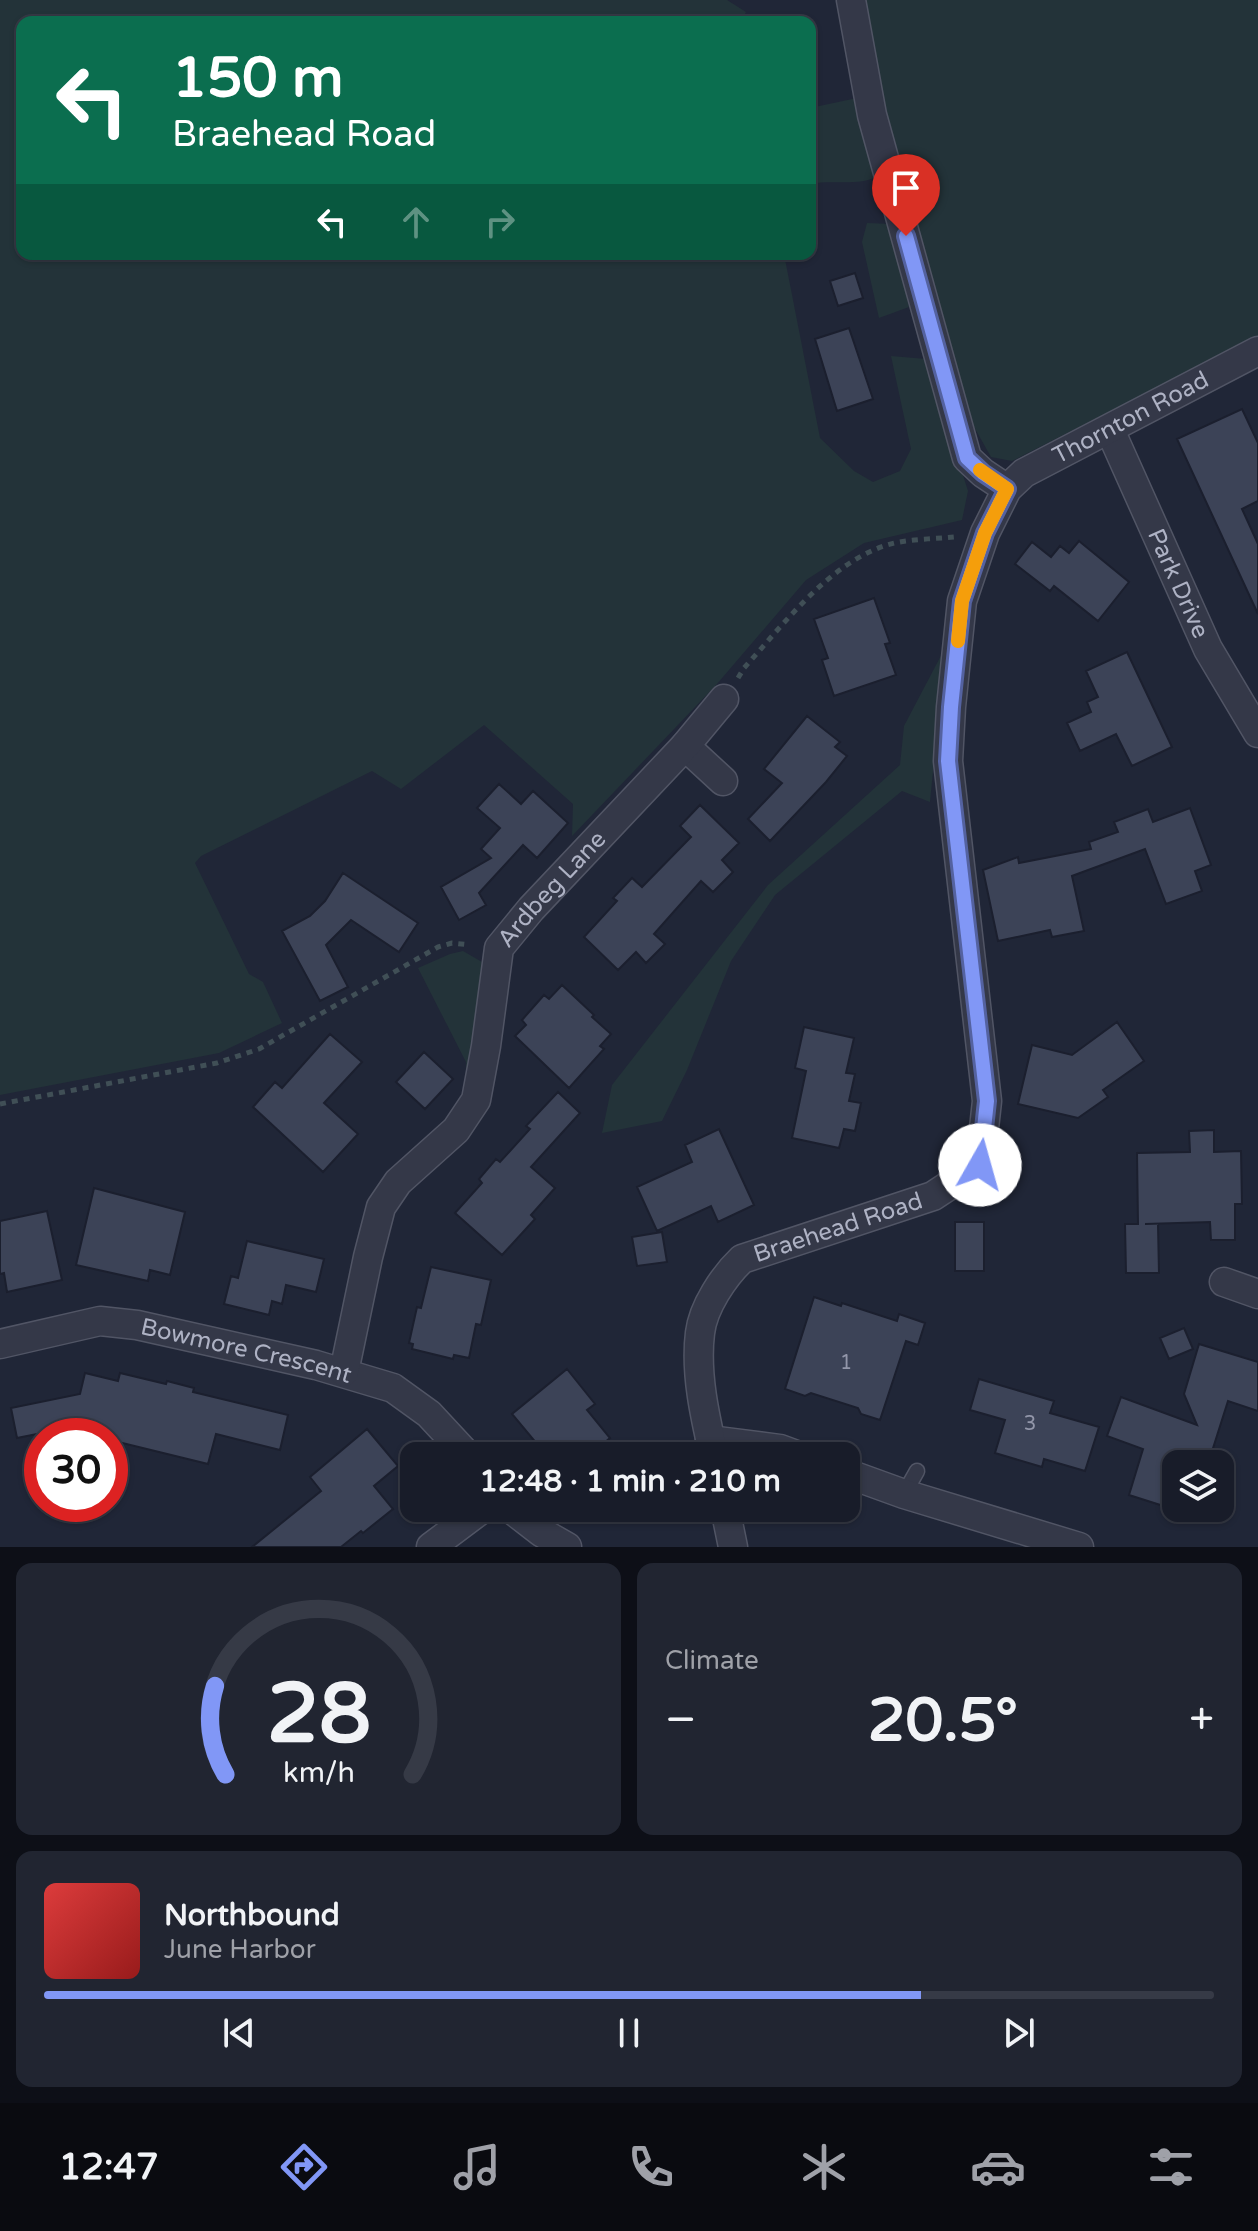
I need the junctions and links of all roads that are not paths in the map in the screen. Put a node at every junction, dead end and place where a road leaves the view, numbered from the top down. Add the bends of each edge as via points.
1 (851, 0) edge
2 (1258, 351) edge
3 (1110, 430) junction
4 (1007, 489) junction
5 (724, 699) road end
6 (1258, 733) edge
7 (685, 746) junction
8 (723, 781) dead end
9 (1224, 1282) dead end
10 (1258, 1294) edge
11 (0, 1344) edge
12 (344, 1372) junction
13 (455, 1442) edge
14 (711, 1442) edge
15 (860, 1475) edge
16 (464, 1522) edge
17 (528, 1522) edge
18 (728, 1522) edge
19 (431, 1547) edge
20 (567, 1547) edge
21 (733, 1547) edge
22 (1079, 1547) edge

1 - 4 street via 872,115 967,458
2 - 3 street, Thornton Road
3 - 4 street, Thornton Road via 1024,473
3 - 6 street, Park Drive via 1208,649
4 - 14 street, Braehead Road via 985,533 962,601 948,761 987,1101 980,1165 933,1196 742,1259 728,1272 700,1331 699,1373
5 - 7 street, Ardbeg Lane
7 - 8 street
7 - 12 street, Ardbeg Lane via 499,948 476,1100 456,1130 398,1182 381,1207
9 - 10 street
11 - 12 street, Bowmore Crescent via 100,1321
12 - 13 street, Bowmore Crescent via 393,1388 429,1414
15 - 22 street via 910,1483
16 - 19 street
17 - 20 street
18 - 21 street

